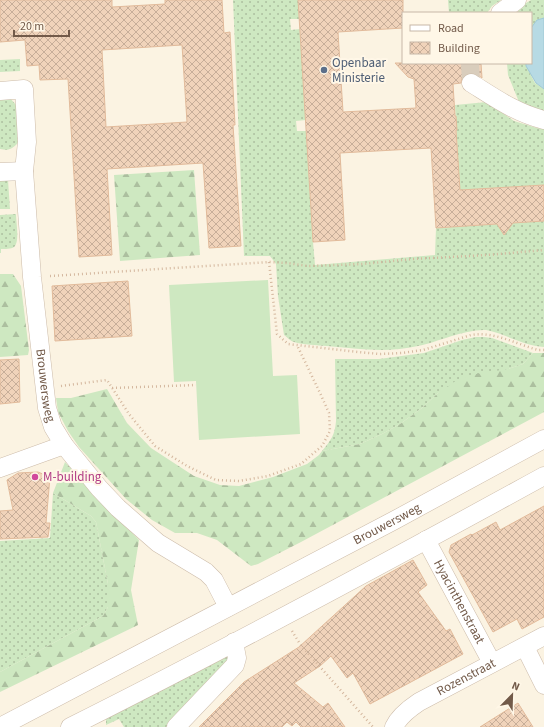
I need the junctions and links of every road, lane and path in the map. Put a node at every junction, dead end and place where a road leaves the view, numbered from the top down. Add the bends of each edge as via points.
1 (517, 0) edge
2 (501, 12) edge
3 (471, 83) dead end
4 (0, 90) edge
5 (544, 120) edge
6 (24, 171) junction
7 (0, 172) edge
8 (544, 250) edge
9 (270, 262) junction
10 (48, 276) dead end
11 (297, 345) junction
12 (544, 350) edge
13 (196, 385) dead end
14 (45, 388) junction
15 (112, 388) junction
16 (544, 439) edge
17 (64, 446) junction
18 (0, 468) edge
19 (544, 476) edge
20 (426, 540) junction
21 (228, 607) junction
22 (284, 617) junction
23 (544, 636) edge
24 (234, 642) junction
25 (525, 646) junction
26 (492, 663) junction
27 (544, 685) edge
28 (95, 721) edge
29 (396, 726) edge
30 (0, 727) edge
31 (70, 727) edge
32 (176, 727) edge
33 (373, 727) edge

1 - 2 street
3 - 5 street via 522,114
4 - 6 street, Brouwersweg via 24,89 27,142
6 - 7 street
6 - 14 street, Brouwersweg via 32,277
8 - 9 path via 362,264 308,266
9 - 10 path
9 - 11 path via 276,334 288,344
11 - 12 path via 366,353 402,353 424,350 471,335 488,334
11 - 15 path via 329,413 330,431 322,446 301,464 268,476 239,481 216,480 187,466 155,446
13 - 15 path
14 - 15 path via 107,380
14 - 17 street, Brouwersweg via 49,418
16 - 21 street, Brouwersweg
17 - 18 street
17 - 21 street, Brouwersweg via 99,488 138,526 158,543 206,572 214,580
19 - 20 street
20 - 22 street
20 - 26 street, Hyacinthenstraat
21 - 30 street, Brouwersweg
22 - 24 street
22 - 33 path via 300,644
23 - 25 street, Rozenstraat
24 - 28 street
24 - 32 street via 237,658 234,665
25 - 26 street, Rozenstraat
25 - 27 street
26 - 29 street, Rozenstraat via 419,702 406,712
28 - 31 street

